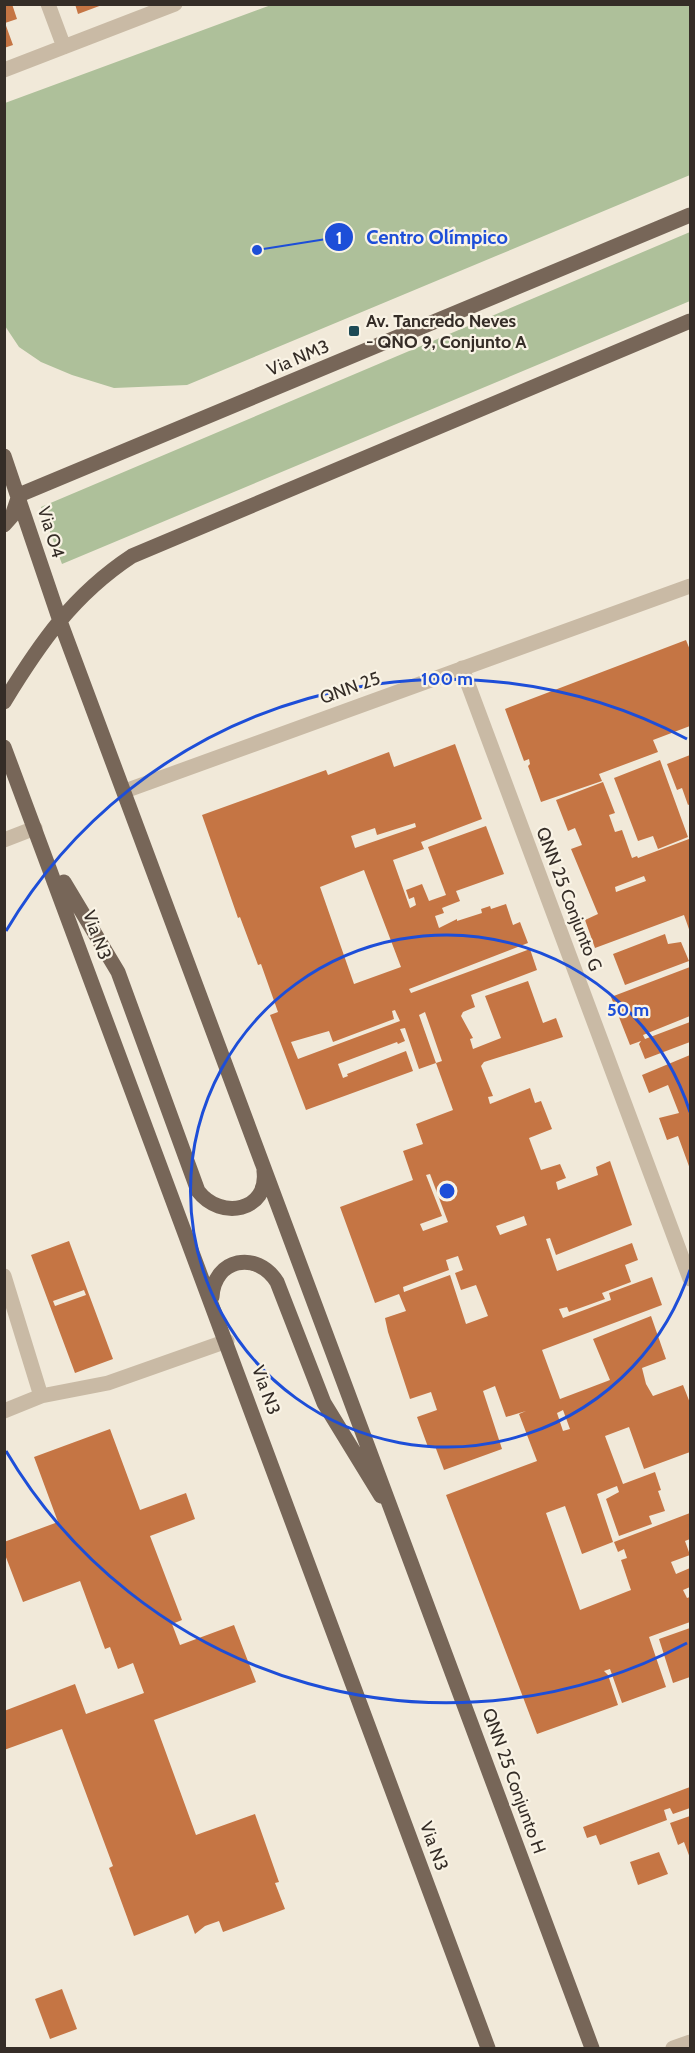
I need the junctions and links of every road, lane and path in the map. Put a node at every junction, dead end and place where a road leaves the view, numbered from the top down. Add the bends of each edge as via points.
1 (48, 4) edge
2 (175, 4) edge
3 (64, 47) junction
4 (4, 70) edge
5 (690, 215) edge
6 (690, 321) edge
7 (4, 456) edge
8 (19, 495) junction
9 (4, 525) edge
10 (690, 586) edge
11 (60, 621) junction
12 (462, 668) junction
13 (4, 702) edge
14 (4, 747) edge
15 (125, 791) junction
16 (35, 828) junction
17 (4, 840) edge
18 (44, 849) junction
19 (263, 1165) junction
20 (4, 1276) edge
21 (690, 1279) edge
22 (212, 1299) junction
23 (227, 1341) junction
24 (41, 1396) junction
25 (4, 1411) edge
26 (399, 1527) junction
27 (690, 2042) edge
28 (488, 2049) edge
29 (592, 2049) edge
30 (672, 2049) edge

1 - 3 street
2 - 3 street
3 - 4 street
5 - 8 main road, Via NM3
6 - 11 main road via 132,556 101,576
7 - 8 main road, Via O4
8 - 9 main road via 12,516
8 - 11 main road, Via O4
10 - 12 street, QNN 25
11 - 13 main road via 30,659
11 - 15 main road
12 - 15 street, QNN 25
12 - 21 street, QNN 25 Conjunto G
14 - 16 main road, Via N3
15 - 19 main road
16 - 17 street
16 - 18 main road, Via N3
18 - 19 main road via 118,972 198,1191 216,1208 241,1208 261,1191
18 - 22 main road, Via N3
19 - 26 main road
20 - 24 street
22 - 23 main road, Via N3
22 - 26 main road via 217,1276 226,1268 249,1262 270,1272 324,1403
23 - 24 street via 108,1383
23 - 28 main road, Via N3
24 - 25 street
26 - 29 main road, QNN 25 Conjunto H
27 - 30 street

